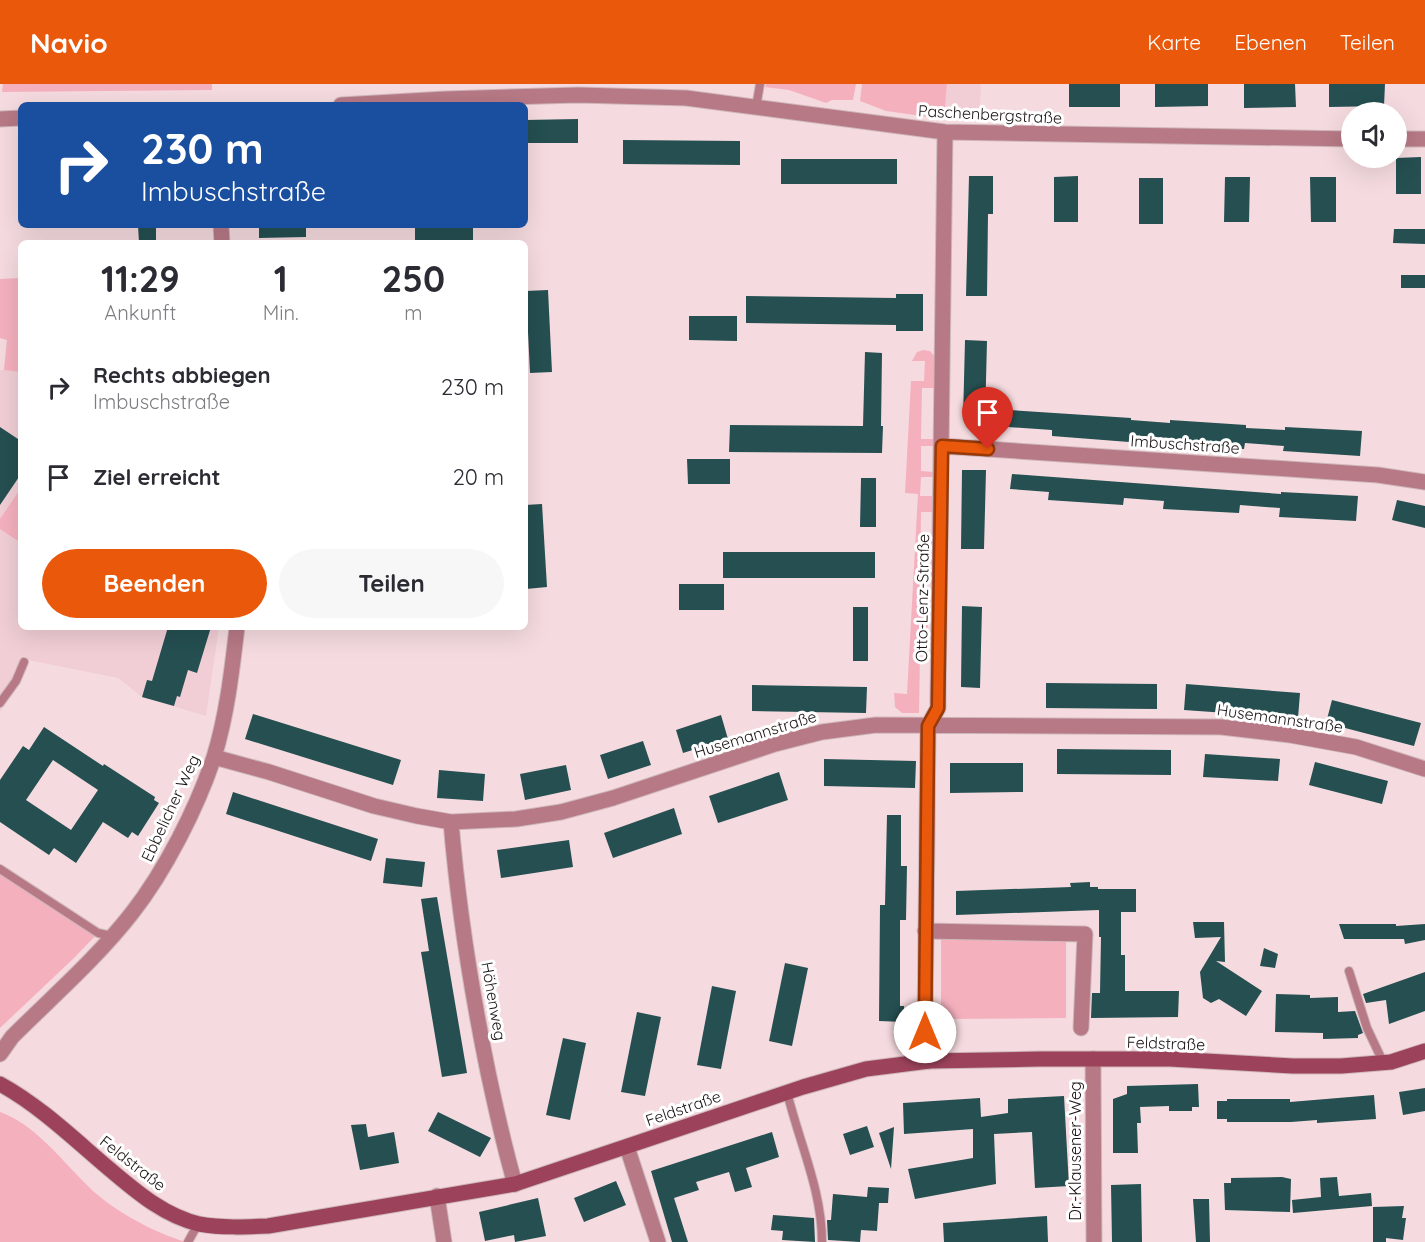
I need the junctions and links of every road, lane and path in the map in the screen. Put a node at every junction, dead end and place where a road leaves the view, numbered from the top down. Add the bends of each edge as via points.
1 (760, 84) edge
2 (393, 102) edge
3 (756, 107) junction
4 (18, 118) edge
5 (0, 119) edge
6 (945, 132) junction
7 (1341, 139) edge
8 (1407, 139) edge
9 (1425, 139) edge
10 (942, 446) junction
11 (1425, 482) edge
12 (237, 630) edge
13 (24, 662) dead end
14 (0, 703) edge
15 (928, 726) junction
16 (214, 757) junction
17 (1425, 769) edge
18 (451, 822) junction
19 (0, 869) edge
20 (925, 931) junction
21 (112, 936) junction
22 (1349, 971) dead end
23 (1081, 1028) dead end
24 (1425, 1051) edge
25 (0, 1054) edge
26 (1093, 1059) junction
27 (929, 1061) junction
28 (1383, 1062) junction
29 (0, 1084) edge
30 (787, 1092) junction
31 (627, 1147) junction
32 (515, 1184) junction
33 (437, 1196) junction
34 (198, 1224) junction
35 (188, 1242) edge
36 (444, 1242) edge
37 (658, 1242) edge
38 (822, 1242) edge
39 (1094, 1242) edge

1 - 3 lane
2 - 3 street, Paschenbergstraße via 578,95 686,98
3 - 6 street, Paschenbergstraße
4 - 5 street
6 - 7 street, Paschenbergstraße
6 - 10 street, Otto-Lenz-Straße
8 - 9 street
10 - 11 street, Imbuschstraße via 1378,475
10 - 15 street, Otto-Lenz-Straße via 938,708
12 - 16 street, Ebbelicher Weg
13 - 14 lane
15 - 17 street, Husemannstraße via 1221,727 1356,747
15 - 18 street, Husemannstraße via 876,725 822,732 561,812
15 - 20 street, Otto-Lenz-Straße
16 - 18 street, Husemannstraße via 375,806
16 - 21 street, Ebbelicher Weg via 177,843
18 - 32 street, Höhenweg via 478,1021
19 - 21 lane via 98,933
20 - 23 street via 1085,934
20 - 27 street, Otto-Lenz-Straße via 925,1032
21 - 25 street, Ebbelicher Weg
22 - 28 lane via 1367,1028
24 - 28 main road, Feldstraße
26 - 27 main road, Feldstraße
26 - 28 main road, Feldstraße via 1293,1066
26 - 39 street, Dr.-Klausener-Weg
27 - 30 main road, Feldstraße via 866,1069
29 - 34 main road, Feldstraße via 45,1115 136,1192 164,1210
30 - 31 main road, Feldstraße
30 - 38 lane via 816,1190
31 - 32 main road, Feldstraße
31 - 37 street
32 - 33 main road, Feldstraße
33 - 34 main road, Feldstraße via 268,1226 230,1228
33 - 36 street
34 - 35 lane

